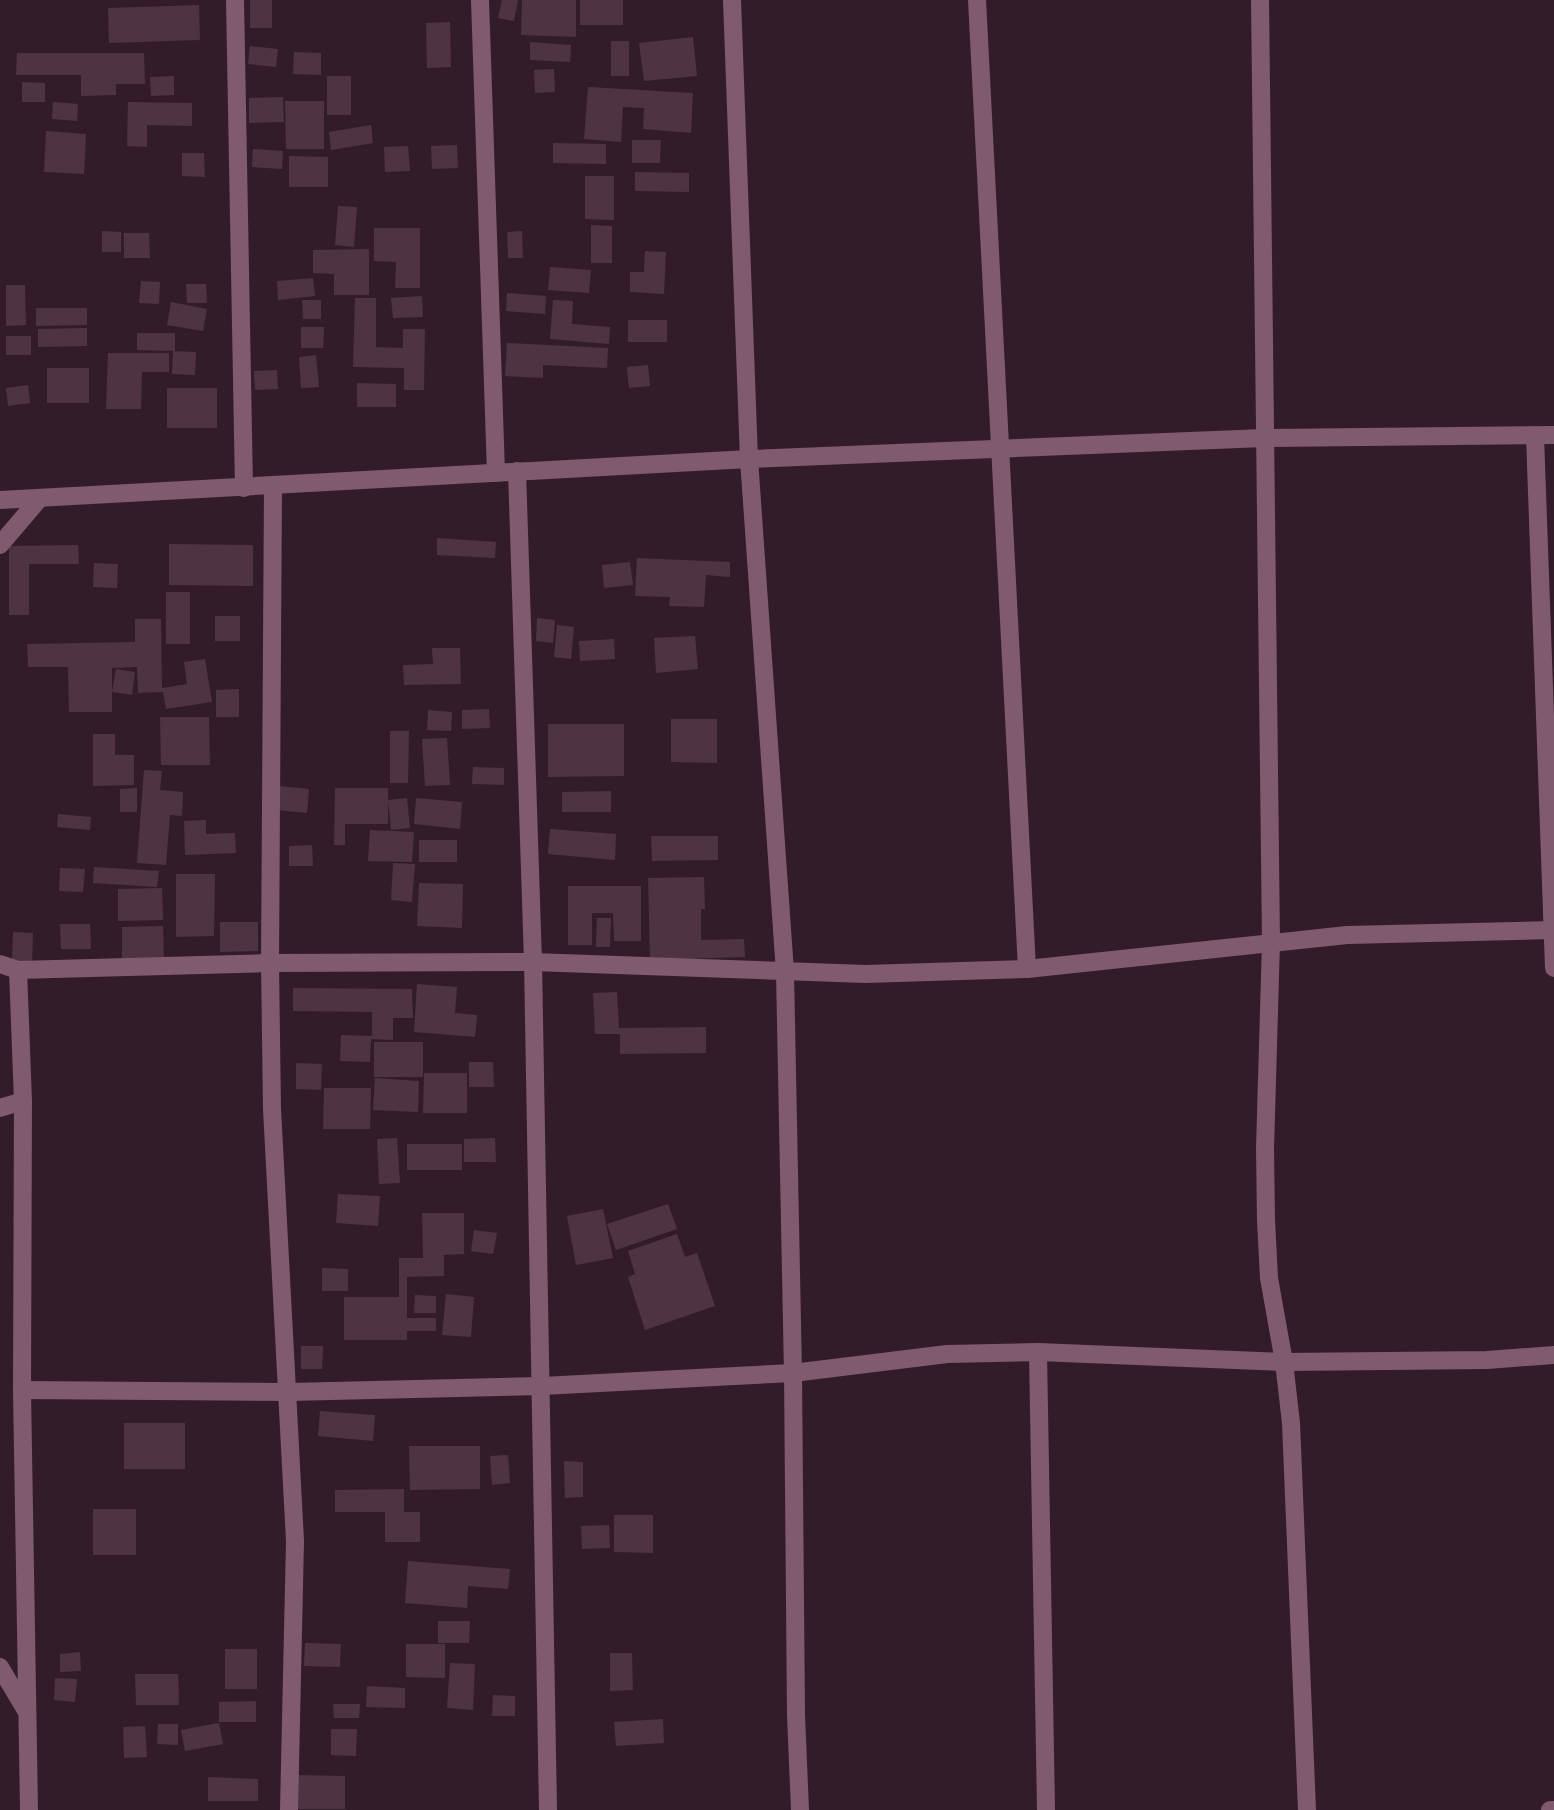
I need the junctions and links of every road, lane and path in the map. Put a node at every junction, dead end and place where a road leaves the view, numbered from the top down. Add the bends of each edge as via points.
1 (235, 0) edge
2 (480, 0) edge
3 (732, 0) edge
4 (977, 0) edge
5 (1260, 0) edge
6 (1554, 435) edge
7 (1535, 436) junction
8 (1264, 438) junction
9 (1001, 450) junction
10 (749, 459) junction
11 (517, 471) junction
12 (496, 473) junction
13 (273, 487) junction
14 (244, 488) junction
15 (40, 498) junction
16 (0, 500) edge
17 (0, 545) edge
18 (1552, 930) junction
19 (1271, 942) junction
20 (533, 962) junction
21 (270, 963) junction
22 (0, 964) edge
23 (1554, 968) edge
24 (18, 970) junction
25 (1027, 970) junction
26 (785, 972) junction
27 (23, 1101) junction
28 (0, 1108) edge
29 (1038, 1352) junction
30 (1554, 1355) edge
31 (1284, 1362) junction
32 (793, 1373) junction
33 (542, 1386) junction
34 (22, 1390) junction
35 (289, 1392) junction
36 (0, 1667) edge
37 (26, 1711) junction
38 (29, 1810) edge
39 (289, 1810) edge
40 (548, 1810) edge
41 (800, 1810) edge
42 (1046, 1810) edge
43 (1307, 1810) edge

1 - 14 street
2 - 12 street
3 - 10 street
4 - 9 street
5 - 8 street
6 - 7 street
7 - 8 street
7 - 18 street
8 - 9 street
8 - 19 street
9 - 10 street
9 - 25 street
10 - 11 street
10 - 26 street
11 - 12 street
11 - 20 street
12 - 13 street
13 - 14 street
13 - 21 street
14 - 15 street
15 - 16 street
15 - 17 street
18 - 19 street via 1347,935
18 - 23 street
19 - 25 street
19 - 31 street via 1266,1220 1269,1278
20 - 21 street
20 - 26 street
20 - 33 street
21 - 24 street
21 - 35 street via 272,1109
22 - 24 street
24 - 27 street
25 - 26 street
26 - 32 street
27 - 28 street
27 - 34 street
29 - 31 street
29 - 32 street via 947,1354
29 - 42 street
30 - 31 street
31 - 43 street via 1291,1423
32 - 33 street
32 - 41 street
33 - 35 street
33 - 40 street
34 - 35 street
34 - 37 street
35 - 39 street via 295,1541
36 - 37 street
37 - 38 street

